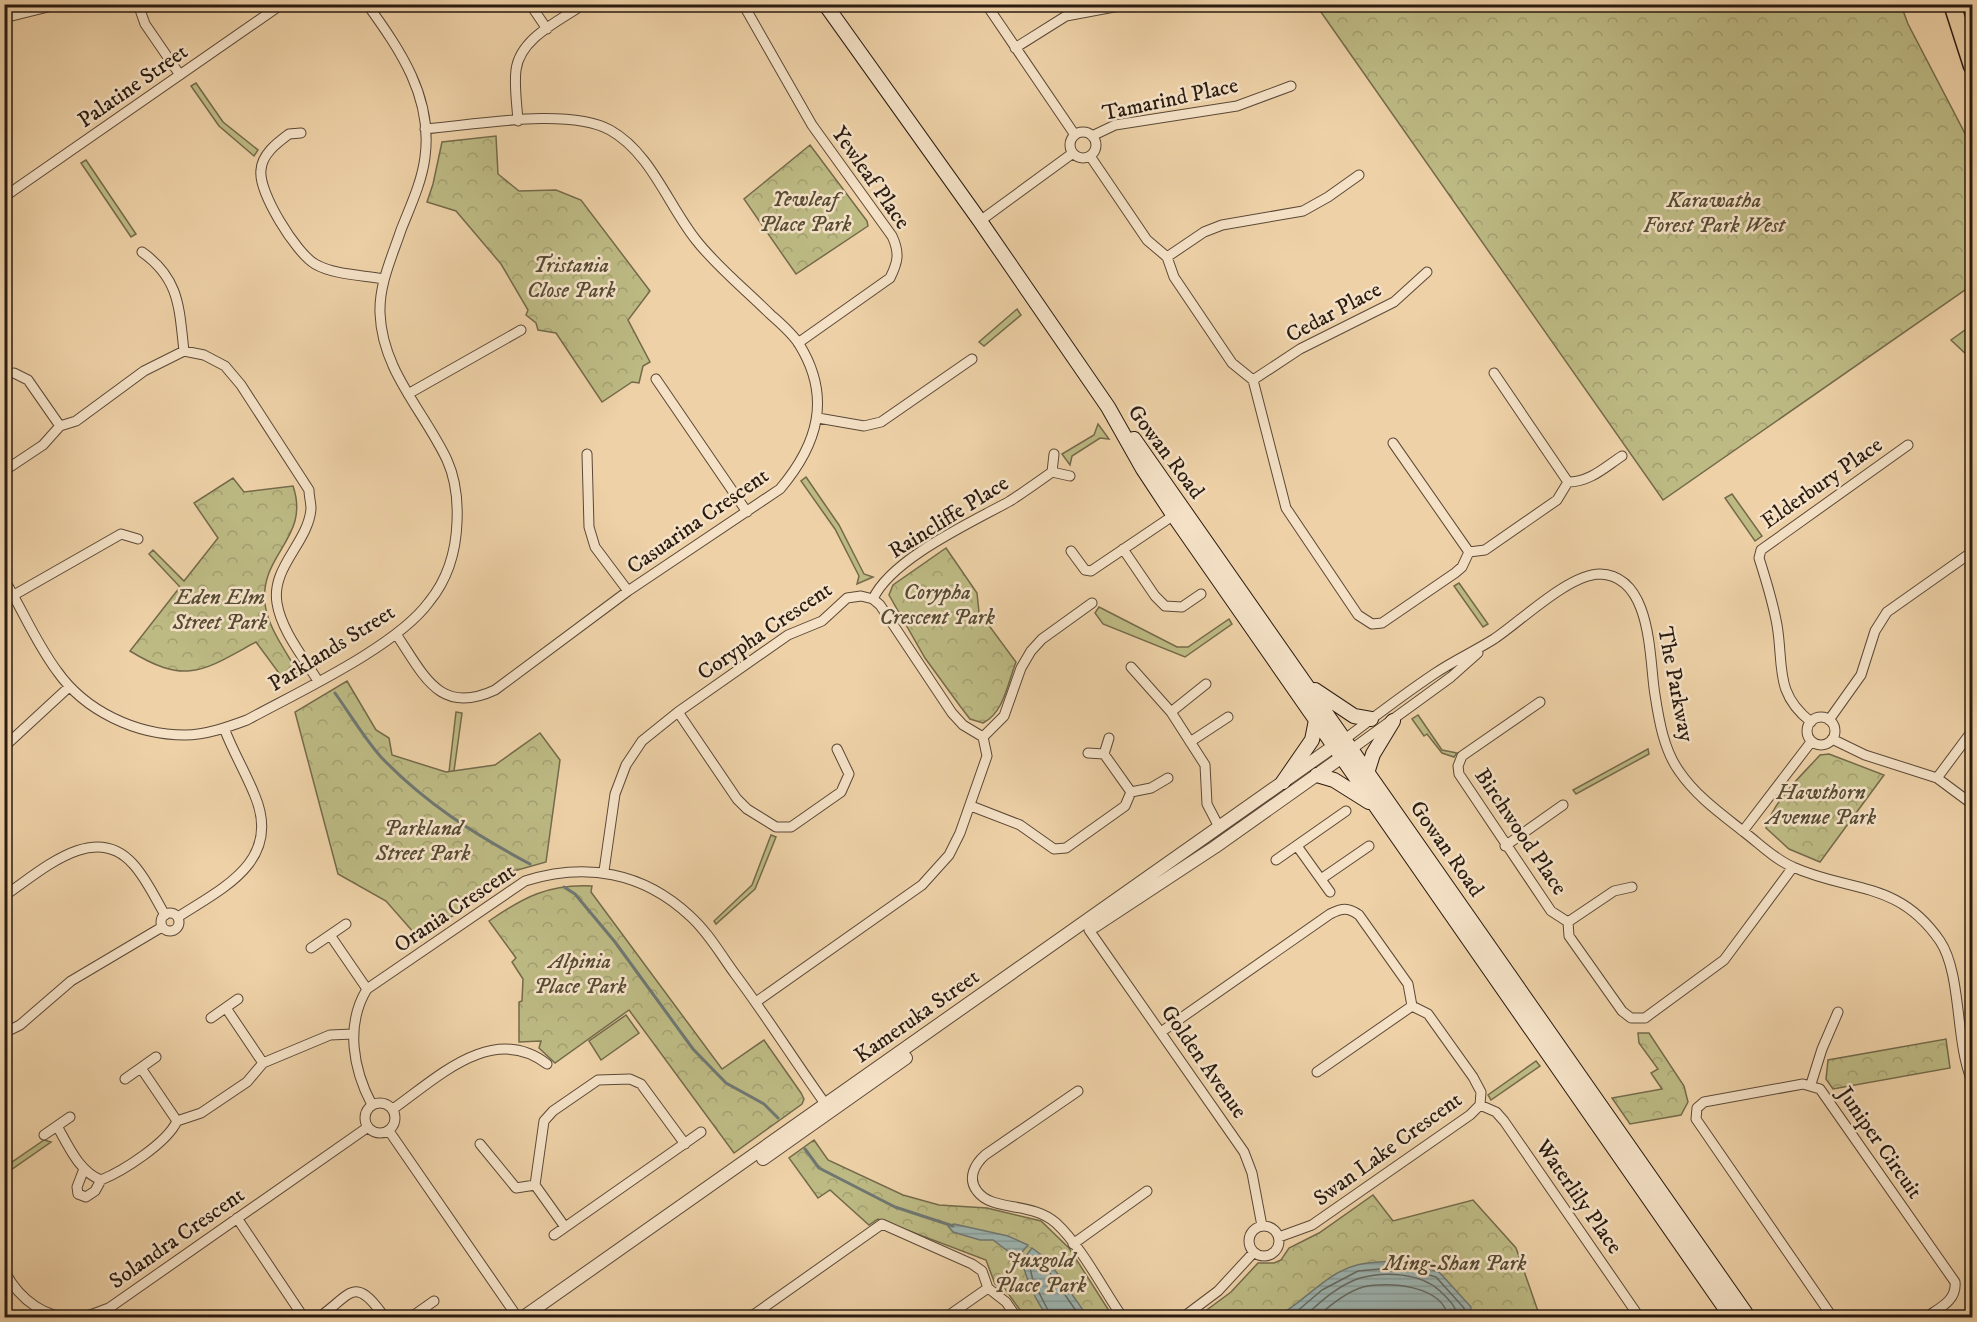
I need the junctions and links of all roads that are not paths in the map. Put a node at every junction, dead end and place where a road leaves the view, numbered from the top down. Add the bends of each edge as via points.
1 (60, 4) edge
2 (138, 4) edge
3 (282, 4) edge
4 (367, 4) edge
5 (530, 4) edge
6 (584, 4) edge
7 (743, 4) edge
8 (825, 4) edge
9 (986, 4) edge
10 (1130, 4) edge
11 (1952, 4) edge
12 (4, 18) edge
13 (547, 29) junction
14 (1015, 48) junction
15 (1972, 66) edge
16 (180, 75) junction
17 (1290, 86) dead end
18 (518, 121) junction
19 (425, 129) junction
20 (301, 133) dead end
21 (1075, 135) junction
22 (1092, 135) junction
23 (1073, 153) junction
24 (1090, 156) junction
25 (1359, 175) dead end
26 (4, 197) edge
27 (980, 221) junction
28 (142, 252) dead end
29 (1167, 257) junction
30 (1427, 272) dead end
31 (384, 279) junction
32 (521, 330) dead end
33 (798, 343) junction
34 (184, 351) junction
35 (972, 359) dead end
36 (14, 373) dead end
37 (1494, 373) dead end
38 (656, 379) dead end
39 (1253, 380) junction
40 (408, 394) junction
41 (818, 418) junction
42 (60, 426) junction
43 (1394, 443) dead end
44 (1908, 445) dead end
45 (587, 454) dead end
46 (1054, 454) dead end
47 (1622, 456) dead end
48 (4, 471) edge
49 (1052, 472) junction
50 (1070, 476) dead end
51 (1568, 482) junction
52 (747, 512) junction
53 (1179, 512) junction
54 (138, 539) dead end
55 (1123, 549) junction
56 (1071, 551) dead end
57 (1469, 552) junction
58 (1972, 552) edge
59 (4, 579) edge
60 (628, 591) junction
61 (1201, 594) dead end
62 (14, 595) junction
63 (873, 599) junction
64 (1092, 603) dead end
65 (396, 634) junction
66 (1494, 639) junction
67 (1131, 667) dead end
68 (318, 681) junction
69 (1206, 684) dead end
70 (1309, 686) junction
71 (69, 687) junction
72 (1540, 702) dead end
73 (678, 712) junction
74 (1170, 712) junction
75 (1228, 717) dead end
76 (1371, 719) junction
77 (1316, 720) junction
78 (1828, 720) junction
79 (1393, 721) junction
80 (1811, 722) junction
81 (224, 728) junction
82 (1972, 731) edge
83 (983, 737) junction
84 (1109, 738) dead end
85 (1832, 739) junction
86 (1190, 742) junction
87 (1812, 742) junction
88 (4, 747) edge
89 (1343, 748) junction
90 (837, 749) dead end
91 (1088, 753) dead end
92 (1104, 754) junction
93 (1368, 770) junction
94 (1317, 775) junction
95 (1168, 778) dead end
96 (1937, 778) junction
97 (1283, 782) junction
98 (1131, 792) junction
99 (1972, 804) edge
100 (1563, 805) dead end
101 (970, 806) junction
102 (1376, 807) junction
103 (1346, 811) dead end
104 (1218, 827) junction
105 (1743, 831) junction
106 (1226, 839) junction
107 (1297, 846) junction
108 (1369, 846) dead end
109 (1506, 846) junction
110 (1276, 860) dead end
111 (1793, 867) junction
112 (604, 871) junction
113 (1321, 879) junction
114 (1632, 886) dead end
115 (1330, 892) dead end
116 (4, 896) edge
117 (165, 915) junction
118 (178, 917) junction
119 (1568, 922) junction
120 (345, 924) dead end
121 (162, 927) junction
122 (1089, 930) junction
123 (330, 935) junction
124 (311, 948) dead end
125 (367, 989) junction
126 (238, 999) dead end
127 (756, 1002) junction
128 (1412, 1006) junction
129 (226, 1008) junction
130 (1838, 1012) dead end
131 (211, 1018) dead end
132 (1161, 1032) junction
133 (4, 1033) edge
134 (353, 1034) junction
135 (1968, 1050) edge
136 (156, 1057) dead end
137 (263, 1063) junction
138 (547, 1064) dead end
139 (141, 1068) junction
140 (1317, 1072) dead end
141 (125, 1079) dead end
142 (1972, 1081) edge
143 (1811, 1084) junction
144 (1078, 1091) dead end
145 (1480, 1104) junction
146 (372, 1105) junction
147 (828, 1108) junction
148 (393, 1109) junction
149 (70, 1117) dead end
150 (177, 1121) junction
151 (57, 1126) junction
152 (368, 1127) junction
153 (389, 1131) junction
154 (701, 1132) dead end
155 (44, 1135) dead end
156 (685, 1143) junction
157 (480, 1144) dead end
158 (84, 1169) junction
159 (101, 1180) junction
160 (535, 1185) junction
161 (1147, 1191) dead end
162 (237, 1218) junction
163 (1262, 1226) junction
164 (565, 1227) junction
165 (554, 1235) dead end
166 (1279, 1236) junction
167 (1073, 1244) junction
168 (1254, 1252) junction
169 (4, 1270) edge
170 (988, 1288) junction
171 (434, 1301) dead end
172 (304, 1317) edge
173 (318, 1317) edge
174 (385, 1317) edge
175 (410, 1317) edge
176 (520, 1317) edge
177 (536, 1317) edge
178 (749, 1317) edge
179 (945, 1317) edge
180 (1017, 1317) edge
181 (1123, 1317) edge
182 (1182, 1317) edge
183 (1640, 1317) edge
184 (1732, 1317) edge
185 (1749, 1317) edge
186 (1833, 1317) edge
187 (1925, 1317) edge

1 - 12 street
2 - 16 street via 145,24
3 - 16 street, Palatine Street
4 - 19 street, Parklands Street via 414,76
5 - 13 street
6 - 13 street
7 - 33 street, Yewleaf Place via 812,125 899,250 898,263 890,278
8 - 27 main road, Gowan Road
9 - 14 street
10 - 14 street via 1066,16
11 - 15 highway
13 - 18 street via 530,42 516,70
14 - 21 street
16 - 26 street, Palatine Street
17 - 22 street, Tamarind Place via 1237,106 1115,125
18 - 19 street, Casuarina Crescent
18 - 33 street, Casuarina Crescent via 585,120 629,143 702,249
19 - 31 street, Parklands Street via 421,178
20 - 31 street via 289,134 264,158 260,170 270,205 313,263
21 - 22 street
21 - 23 street via 1071,142
22 - 24 street via 1096,148
23 - 24 street via 1079,158
23 - 27 street
24 - 29 street via 1147,240
25 - 29 street via 1303,211 1221,225
27 - 53 main road, Gowan Road via 1108,407 1121,420
28 - 34 street via 159,264 174,288
29 - 39 street via 1174,277 1232,363
30 - 39 street, Cedar Place via 1387,306 1300,349
31 - 40 street, Parklands Street via 380,313 386,347 391,365
32 - 40 street
33 - 41 street, Casuarina Crescent via 817,389
34 - 42 street via 144,371 76,421
34 - 68 street via 204,355 225,366 309,490 311,509 282,570 276,602 280,618
35 - 41 street via 880,422 864,426
36 - 42 street via 28,380
37 - 51 street
38 - 52 street
39 - 57 street via 1286,508 1358,615 1372,624 1382,623 1455,573
40 - 65 street, Parklands Street via 447,460 454,480 457,539 447,572 429,603
41 - 52 street, Casuarina Crescent via 809,447 796,470 780,489
42 - 48 street via 43,445
43 - 57 street
44 - 80 street, Elderbury Place via 1761,550 1777,626 1782,682 1794,706
45 - 60 street via 589,527 595,547
46 - 49 street
47 - 51 street via 1589,479
49 - 50 street
49 - 63 street, Raincliffe Place via 1012,499 965,523 886,578
51 - 57 street via 1557,500 1485,550
52 - 60 street, Casuarina Crescent
53 - 55 street
53 - 70 main road, Gowan Road
53 - 77 main road, Gowan Road
54 - 62 street via 121,534
55 - 56 street via 1091,572
55 - 61 street via 1166,606 1182,607
58 - 78 street via 1887,612 1875,631 1861,675
59 - 62 street, Parklands Street
60 - 65 street, Casuarina Crescent via 495,690 476,699 446,696 432,686
62 - 71 street, Parklands Street
63 - 73 street, Corypha Crescent via 847,598 822,621 788,635
63 - 83 street via 952,713
64 - 83 street via 1031,651 1004,716
65 - 68 street, Parklands Street
66 - 76 street, The Parkway via 1435,673
66 - 79 street, The Parkway
66 - 105 street, The Parkway via 1577,579 1600,574 1618,580 1640,605 1648,632 1666,747 1694,791
67 - 74 street
68 - 81 street, Parklands Street via 247,720
69 - 74 street
70 - 76 main road via 1354,716
70 - 89 main road, Gowan Road
71 - 81 street, Parklands Street via 120,722 152,732 186,735
71 - 88 street
72 - 109 street, Birchwood Place via 1462,756 1458,766 1459,774
73 - 90 street via 737,799 776,827 791,827 841,792 849,774
73 - 112 street, Corypha Crescent via 642,741 626,765 615,794
74 - 86 street
75 - 86 street
76 - 89 street, The Parkway
77 - 89 main road, Gowan Road
77 - 97 main road via 1312,740
78 - 80 street via 1819,718
78 - 85 street via 1834,727
79 - 89 street, The Parkway
79 - 93 main road
80 - 87 street via 1807,732
81 - 118 street via 261,812 258,849 249,867 232,883
82 - 96 street
83 - 101 street via 987,756
84 - 92 street
85 - 87 street via 1822,745
85 - 96 street via 1865,755
86 - 104 street via 1205,765 1207,804
87 - 105 street
89 - 93 main road, Gowan Road
89 - 94 street, Kameruka Street
89 - 97 street, Kameruka Street
89 - 102 main road, Gowan Road
91 - 92 street
92 - 98 street
93 - 185 main road, Gowan Road
94 - 102 main road via 1334,780
94 - 106 street, Kameruka Street
95 - 98 street via 1151,788
96 - 99 street
97 - 104 street, Kameruka Street
98 - 101 street via 1125,806 1066,848 1054,849 1020,825
100 - 109 street
101 - 127 street via 949,855 922,885
102 - 184 main road, Gowan Road
103 - 107 street
104 - 106 street
104 - 147 street, Kameruka Street
105 - 111 street, The Parkway
106 - 122 street, Kameruka Street
107 - 110 street
107 - 113 street
108 - 113 street
109 - 119 street, Birchwood Place via 1551,910
111 - 119 street, Birchwood Place via 1724,960 1645,1018 1631,1018 1622,1011 1569,936
111 - 135 street, The Parkway via 1861,886 1917,912 1942,944
112 - 125 street, Orania Crescent via 554,873 525,881
112 - 127 street, Orania Crescent via 646,885 692,917
113 - 115 street
114 - 119 street via 1614,891
116 - 117 street via 71,852 92,845 115,849 133,864
117 - 118 street
117 - 121 street
118 - 121 street via 175,930
120 - 123 street
121 - 133 street via 71,981 20,1025
122 - 132 street, Golden Avenue
122 - 147 street, Kameruka Street
123 - 124 street
123 - 125 street
125 - 134 street via 357,1006
126 - 129 street
127 - 147 street, Orania Crescent
128 - 132 street via 1408,984 1359,915 1350,908 1340,909
128 - 140 street
128 - 145 street, Swan Lake Crescent via 1428,1014 1473,1077 1480,1092
129 - 131 street
129 - 137 street
130 - 143 street
132 - 163 street, Golden Avenue via 1244,1152
134 - 137 street via 330,1035
134 - 146 street via 363,1089
135 - 142 street, The Parkway
136 - 139 street
137 - 150 street via 247,1082 201,1113
138 - 148 street via 522,1050 486,1050 465,1059
139 - 141 street
139 - 150 street
143 - 186 street, Juniper Circuit via 1704,1101 1697,1108 1696,1119
143 - 187 street, Juniper Circuit via 1820,1089 1955,1282 1956,1291 1950,1300
144 - 167 street via 985,1155 972,1175 975,1189 986,1201 1036,1210 1056,1223
145 - 166 street, Swan Lake Crescent via 1470,1115 1312,1225
145 - 183 street, Waterlily Place via 1504,1120
146 - 148 street via 386,1103
146 - 152 street via 365,1118
147 - 176 street, Kameruka Street
147 - 177 street, Kameruka Street
148 - 153 street via 396,1118
149 - 151 street
150 - 159 street via 162,1141
151 - 155 street
151 - 158 street
152 - 153 street via 380,1133
152 - 162 street, Solandra Crescent
153 - 176 street
154 - 156 street
156 - 160 street via 641,1084 630,1079 598,1080 553,1111 544,1122
156 - 164 street
157 - 160 street via 516,1188
158 - 159 street
158 - 159 street via 78,1194 86,1197
160 - 164 street
161 - 167 street
162 - 169 street, Solandra Crescent via 109,1308 82,1317 58,1317 37,1309 20,1294
162 - 172 street
163 - 166 street via 1270,1227
163 - 168 street via 1251,1235
164 - 165 street
166 - 168 street via 1272,1253 1263,1256
167 - 181 street
168 - 182 street via 1218,1291
170 - 178 street via 982,1271 972,1264 882,1224
170 - 179 street
170 - 180 street
171 - 175 street
173 - 174 street via 344,1295 356,1291 366,1294

